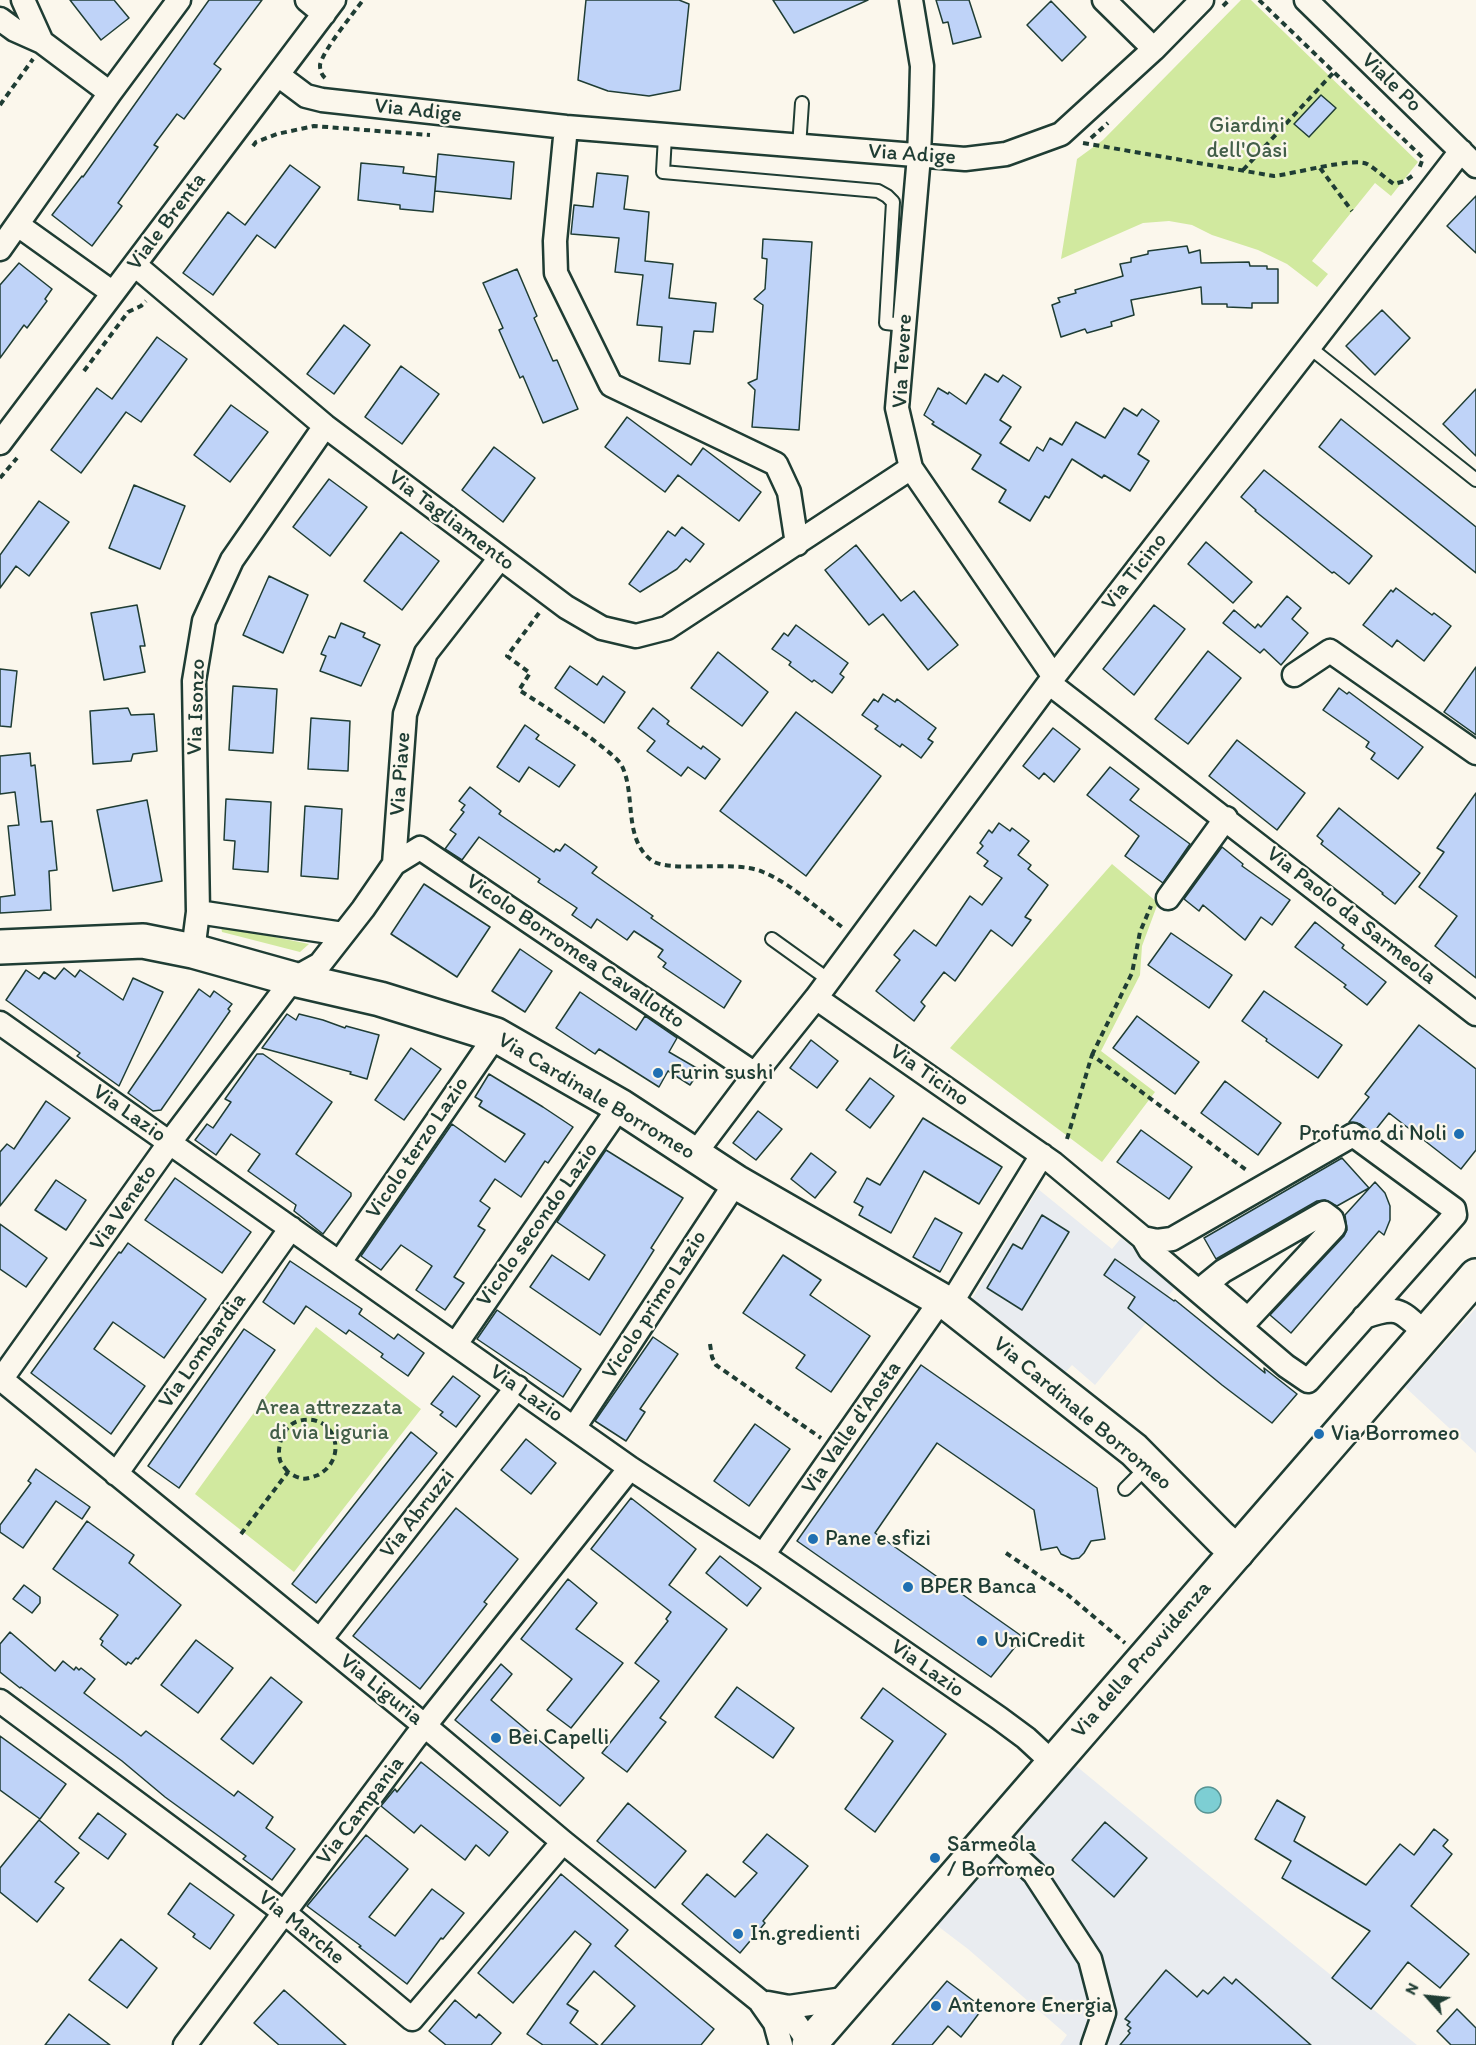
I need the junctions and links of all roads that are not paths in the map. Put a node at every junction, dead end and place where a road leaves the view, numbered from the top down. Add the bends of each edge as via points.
1 (23, 0) edge
2 (179, 0) edge
3 (911, 0) edge
4 (1104, 0) edge
5 (1202, 0) edge
6 (1306, 0) edge
7 (322, 5) edge
8 (0, 19) edge
9 (1154, 49) junction
10 (38, 50) junction
11 (278, 75) junction
12 (110, 93) junction
13 (802, 103) dead end
14 (566, 127) junction
15 (665, 136) junction
16 (799, 147) junction
17 (919, 156) junction
18 (1468, 158) edge
19 (18, 225) junction
20 (0, 249) edge
21 (135, 265) junction
22 (113, 293) junction
23 (903, 326) junction
24 (1309, 347) junction
25 (325, 426) junction
26 (9, 450) edge
27 (911, 468) junction
28 (1476, 480) edge
29 (797, 544) junction
30 (500, 558) junction
31 (1294, 675) dead end
32 (1052, 680) junction
33 (1476, 753) edge
34 (1226, 818) junction
35 (394, 864) junction
36 (1168, 898) road end
37 (198, 912) junction
38 (343, 934) junction
39 (772, 939) dead end
40 (0, 947) edge
41 (193, 951) junction
42 (293, 979) junction
43 (822, 989) junction
44 (1476, 1014) edge
45 (0, 1023) edge
46 (496, 1035) junction
47 (755, 1074) junction
48 (620, 1106) junction
49 (170, 1143) junction
50 (694, 1155) junction
51 (1042, 1155) junction
52 (736, 1182) junction
53 (291, 1228) junction
54 (1143, 1238) junction
55 (1172, 1239) junction
56 (340, 1262) junction
57 (1172, 1268) junction
58 (1476, 1276) edge
59 (1393, 1284) junction
60 (945, 1302) junction
61 (1399, 1311) junction
62 (1364, 1317) junction
63 (1248, 1319) joint
64 (1426, 1334) junction
65 (456, 1344) junction
66 (1, 1380) edge
67 (517, 1387) junction
68 (574, 1428) junction
69 (1149, 1465) junction
70 (630, 1468) junction
71 (116, 1474) junction
72 (1125, 1489) dead end
73 (1237, 1552) junction
74 (763, 1556) junction
75 (320, 1640) junction
76 (0, 1701) edge
77 (425, 1726) junction
78 (1053, 1763) junction
79 (992, 1834) junction
80 (563, 1842) junction
81 (285, 1913) junction
82 (850, 1998) junction
83 (761, 2002) junction
84 (191, 2041) edge
85 (800, 2045) edge
86 (1093, 2045) edge

1 - 10 street
2 - 12 street
3 - 17 street, Via Tevere via 922,66
4 - 9 street
5 - 9 street, Via Adige
6 - 18 street, Viale Po
7 - 11 street, Viale Brenta
8 - 10 street
9 - 17 street, Via Adige via 1051,139 1006,154 965,159
10 - 12 street
11 - 14 street, Via Adige via 306,96 322,100
11 - 21 street, Viale Brenta
12 - 19 street
13 - 16 lane
14 - 15 street, Via Adige
14 - 29 street via 555,241 556,273 611,385 776,464 789,492
15 - 16 street, Via Adige
15 - 23 lane via 663,172 878,191 887,196 893,202 886,323
16 - 17 street, Via Adige
17 - 23 street, Via Tevere
18 - 24 street, Via Ticino
19 - 20 street
19 - 22 street
21 - 22 street, Viale Brenta
21 - 25 street, Via Tagliamento
22 - 26 street, Viale Brenta
23 - 27 street, Via Tevere via 897,408
24 - 28 lane
24 - 32 street, Via Ticino
25 - 30 street, Via Tagliamento
25 - 37 street, Via Isonzo via 232,560 204,621 194,681
27 - 29 street, Via Tagliamento
27 - 32 street, Via Tevere
29 - 30 street, Via Tagliamento via 667,628 636,636 593,623
30 - 35 street, Via Piave via 426,653 405,714
31 - 33 street via 1330,651
32 - 34 street, Via Paolo da Sarmeola
32 - 43 street, Via Ticino
34 - 36 street
34 - 44 street, Via Paolo da Sarmeola
35 - 38 street
35 - 47 street, Vicolo Borromea Cavallotto via 420,848
37 - 38 street
37 - 41 street, Via Isonzo
38 - 42 street via 320,964
39 - 43 lane
40 - 41 street, Via Cardinale Borromeo via 143,941
41 - 42 street, Via Cardinale Borromeo
42 - 46 street, Via Cardinale Borromeo via 380,999
42 - 49 street, Via Veneto
43 - 47 street, Via Ticino
43 - 51 street, Via Ticino
45 - 49 street, Via Lazio
46 - 48 street, Via Cardinale Borromeo
46 - 56 street, Vicolo terzo Lazio
47 - 50 street, Via Ticino
48 - 50 street, Via Cardinale Borromeo
48 - 65 street, Vicolo secondo Lazio
49 - 53 street, Via Lazio
49 - 66 street, Via Veneto
50 - 52 street, Via Cardinale Borromeo
51 - 54 street, Via Ticino
51 - 60 street
52 - 60 street, Via Cardinale Borromeo
52 - 68 street, Vicolo primo Lazio
53 - 56 street, Via Lazio
53 - 71 street, Via Lombardia
54 - 55 street
54 - 57 street, Via Ticino via 1150,1250
55 - 57 street
55 - 59 street via 1353,1135 1454,1209 1455,1215
56 - 65 street, Via Lazio
57 - 62 street, Via Ticino via 1308,1381
58 - 64 street, Via della Provvidenza
59 - 61 street
59 - 62 street
60 - 69 street, Via Cardinale Borromeo
60 - 74 street, Via Valle d'Aosta
61 - 62 street via 1385,1310
61 - 64 street
63 - 63 street via 1207,1284 1324,1213 1332,1219 1334,1227
64 - 73 street, Via della Provvidenza
65 - 67 street, Via Lazio
66 - 71 street, Via Liguria
67 - 68 street, Via Lazio
67 - 75 street, Via Abruzzi
68 - 70 street, Via Lazio
69 - 72 lane
69 - 73 street, Via Cardinale Borromeo
70 - 74 street, Via Lazio
70 - 77 street, Via Campania
71 - 75 street, Via Liguria
73 - 78 street, Via della Provvidenza
74 - 78 street, Via Lazio via 999,1718
75 - 77 street, Via Liguria
76 - 81 street, Via Marche
77 - 80 street, Via Liguria
77 - 81 street, Via Campania
78 - 79 street, Via della Provvidenza
79 - 82 street, Via della Provvidenza
79 - 86 street via 1034,1873 1090,1959 1104,2013
80 - 81 street, Via Marche via 412,2019
80 - 83 street, Via Liguria
81 - 84 street, Via Campania
82 - 83 street, Via Liguria via 789,2007
82 - 85 street, Via della Provvidenza
83 - 85 street, Via Liguria via 795,2022

